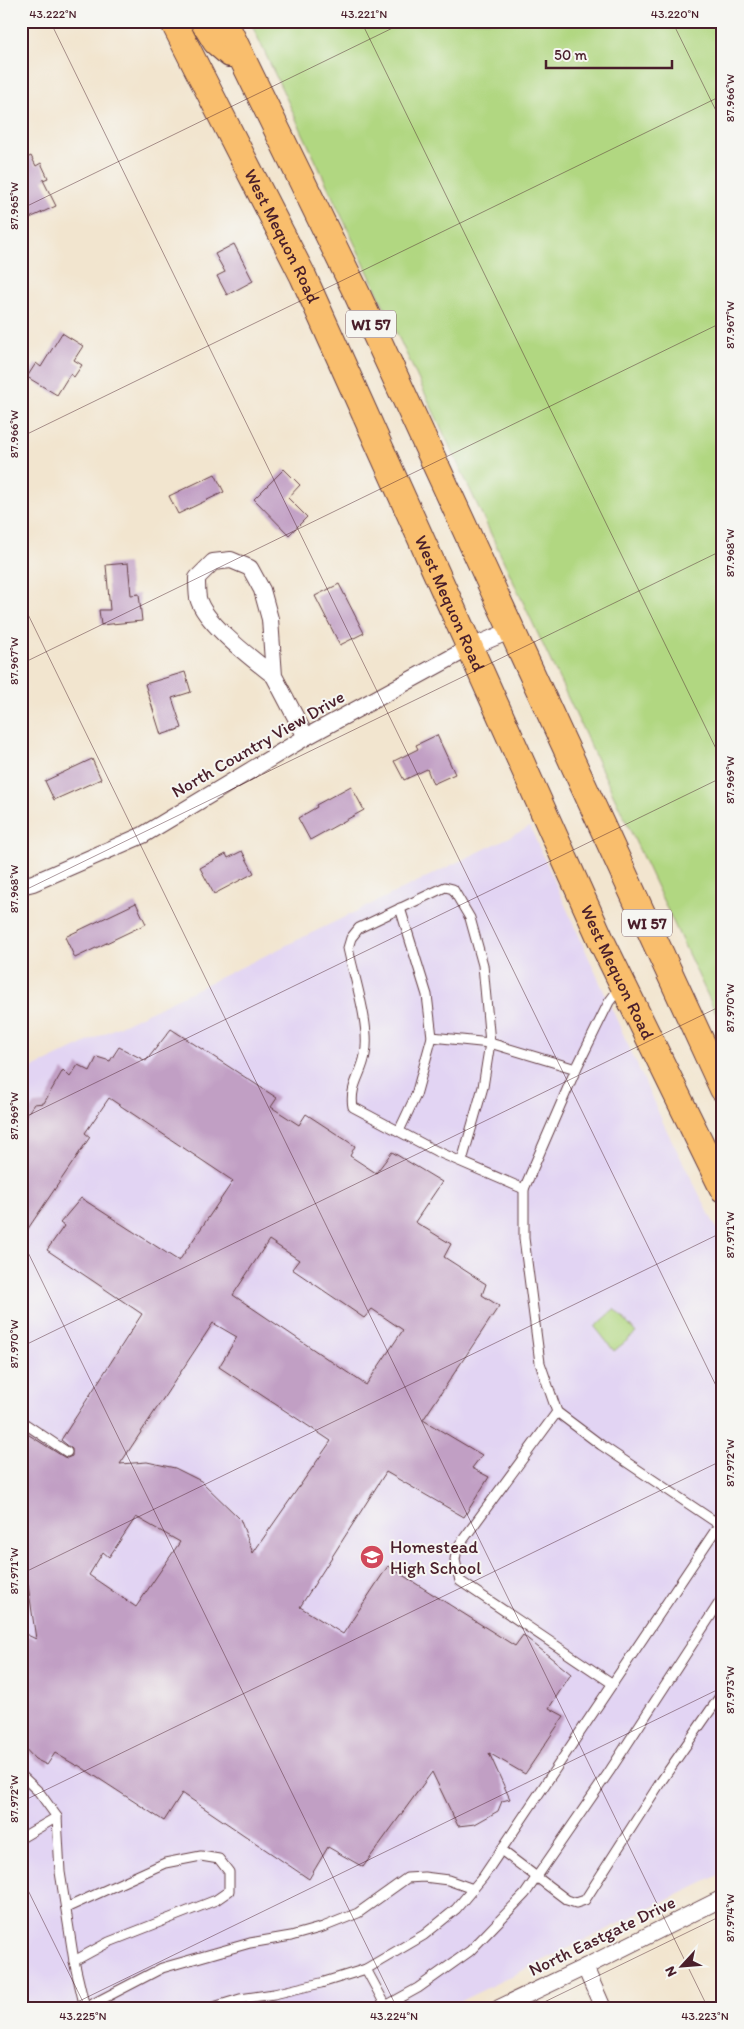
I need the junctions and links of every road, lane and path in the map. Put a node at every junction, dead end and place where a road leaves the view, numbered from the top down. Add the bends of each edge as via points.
1 (173, 21) edge
2 (202, 21) edge
3 (224, 21) edge
4 (250, 74) junction
5 (512, 630) junction
6 (469, 648) junction
7 (274, 676) junction
8 (306, 737) junction
9 (21, 886) edge
10 (400, 908) junction
11 (623, 984) junction
12 (432, 1037) junction
13 (490, 1043) junction
14 (576, 1069) junction
15 (723, 1088) edge
16 (399, 1131) junction
17 (462, 1161) junction
18 (524, 1189) junction
19 (723, 1189) edge
20 (557, 1412) junction
21 (21, 1422) edge
22 (67, 1452) dead end
23 (721, 1524) edge
24 (723, 1597) edge
25 (613, 1684) junction
26 (723, 1692) edge
27 (21, 1775) edge
28 (57, 1817) junction
29 (21, 1838) edge
30 (501, 1850) junction
31 (536, 1877) junction
32 (473, 1889) junction
33 (723, 1898) edge
34 (66, 1908) junction
35 (74, 1961) junction
36 (366, 1968) junction
37 (585, 1968) junction
38 (385, 2007) edge
39 (85, 2008) edge
40 (210, 2008) edge
41 (499, 2008) edge
42 (603, 2008) edge

1 - 6 main road, West Mequon Road / WI 57 via 303,276
2 - 4 main road via 216,42
3 - 4 main road, WI 57
4 - 5 main road, WI 57 via 357,294
5 - 6 street, North Country View Drive
5 - 15 main road, WI 57
6 - 8 street, North Country View Drive
6 - 11 main road, West Mequon Road / WI 57
7 - 7 street via 213,623 199,600 197,578 213,562 231,560 250,568 262,590 270,618
7 - 8 street
8 - 9 street, North Country View Drive via 143,835
10 - 12 lane via 427,995
10 - 13 lane via 445,887 453,890 470,918 483,965
10 - 16 lane via 359,928 348,948 365,1026 365,1055 351,1096 353,1107
11 - 14 lane via 609,1002
11 - 19 main road, West Mequon Road / WI 57
12 - 13 lane
12 - 16 lane via 416,1095
13 - 14 lane
13 - 17 lane via 484,1087
14 - 18 lane
16 - 17 lane
17 - 18 lane
18 - 20 lane via 524,1238 540,1363
20 - 23 lane via 601,1446
20 - 25 lane via 457,1548 455,1560 460,1581
21 - 22 lane
23 - 25 lane
24 - 31 lane
25 - 30 lane
26 - 31 lane via 660,1782 585,1900 576,1903 567,1900
27 - 28 lane via 39,1792
28 - 29 lane
28 - 34 lane
30 - 31 lane
30 - 32 lane
31 - 38 lane via 525,1894 470,1951
32 - 36 lane via 456,1909 424,1935
32 - 39 lane via 448,1880 408,1878 358,1913 299,1934 162,1968
33 - 37 street, North Eastgate Drive
34 - 35 lane
34 - 35 lane via 165,1863 201,1856 219,1859 229,1872 229,1891 216,1900 108,1942
35 - 39 lane
36 - 38 lane
36 - 40 lane via 321,1983
37 - 41 street, North Eastgate Drive
37 - 42 street

